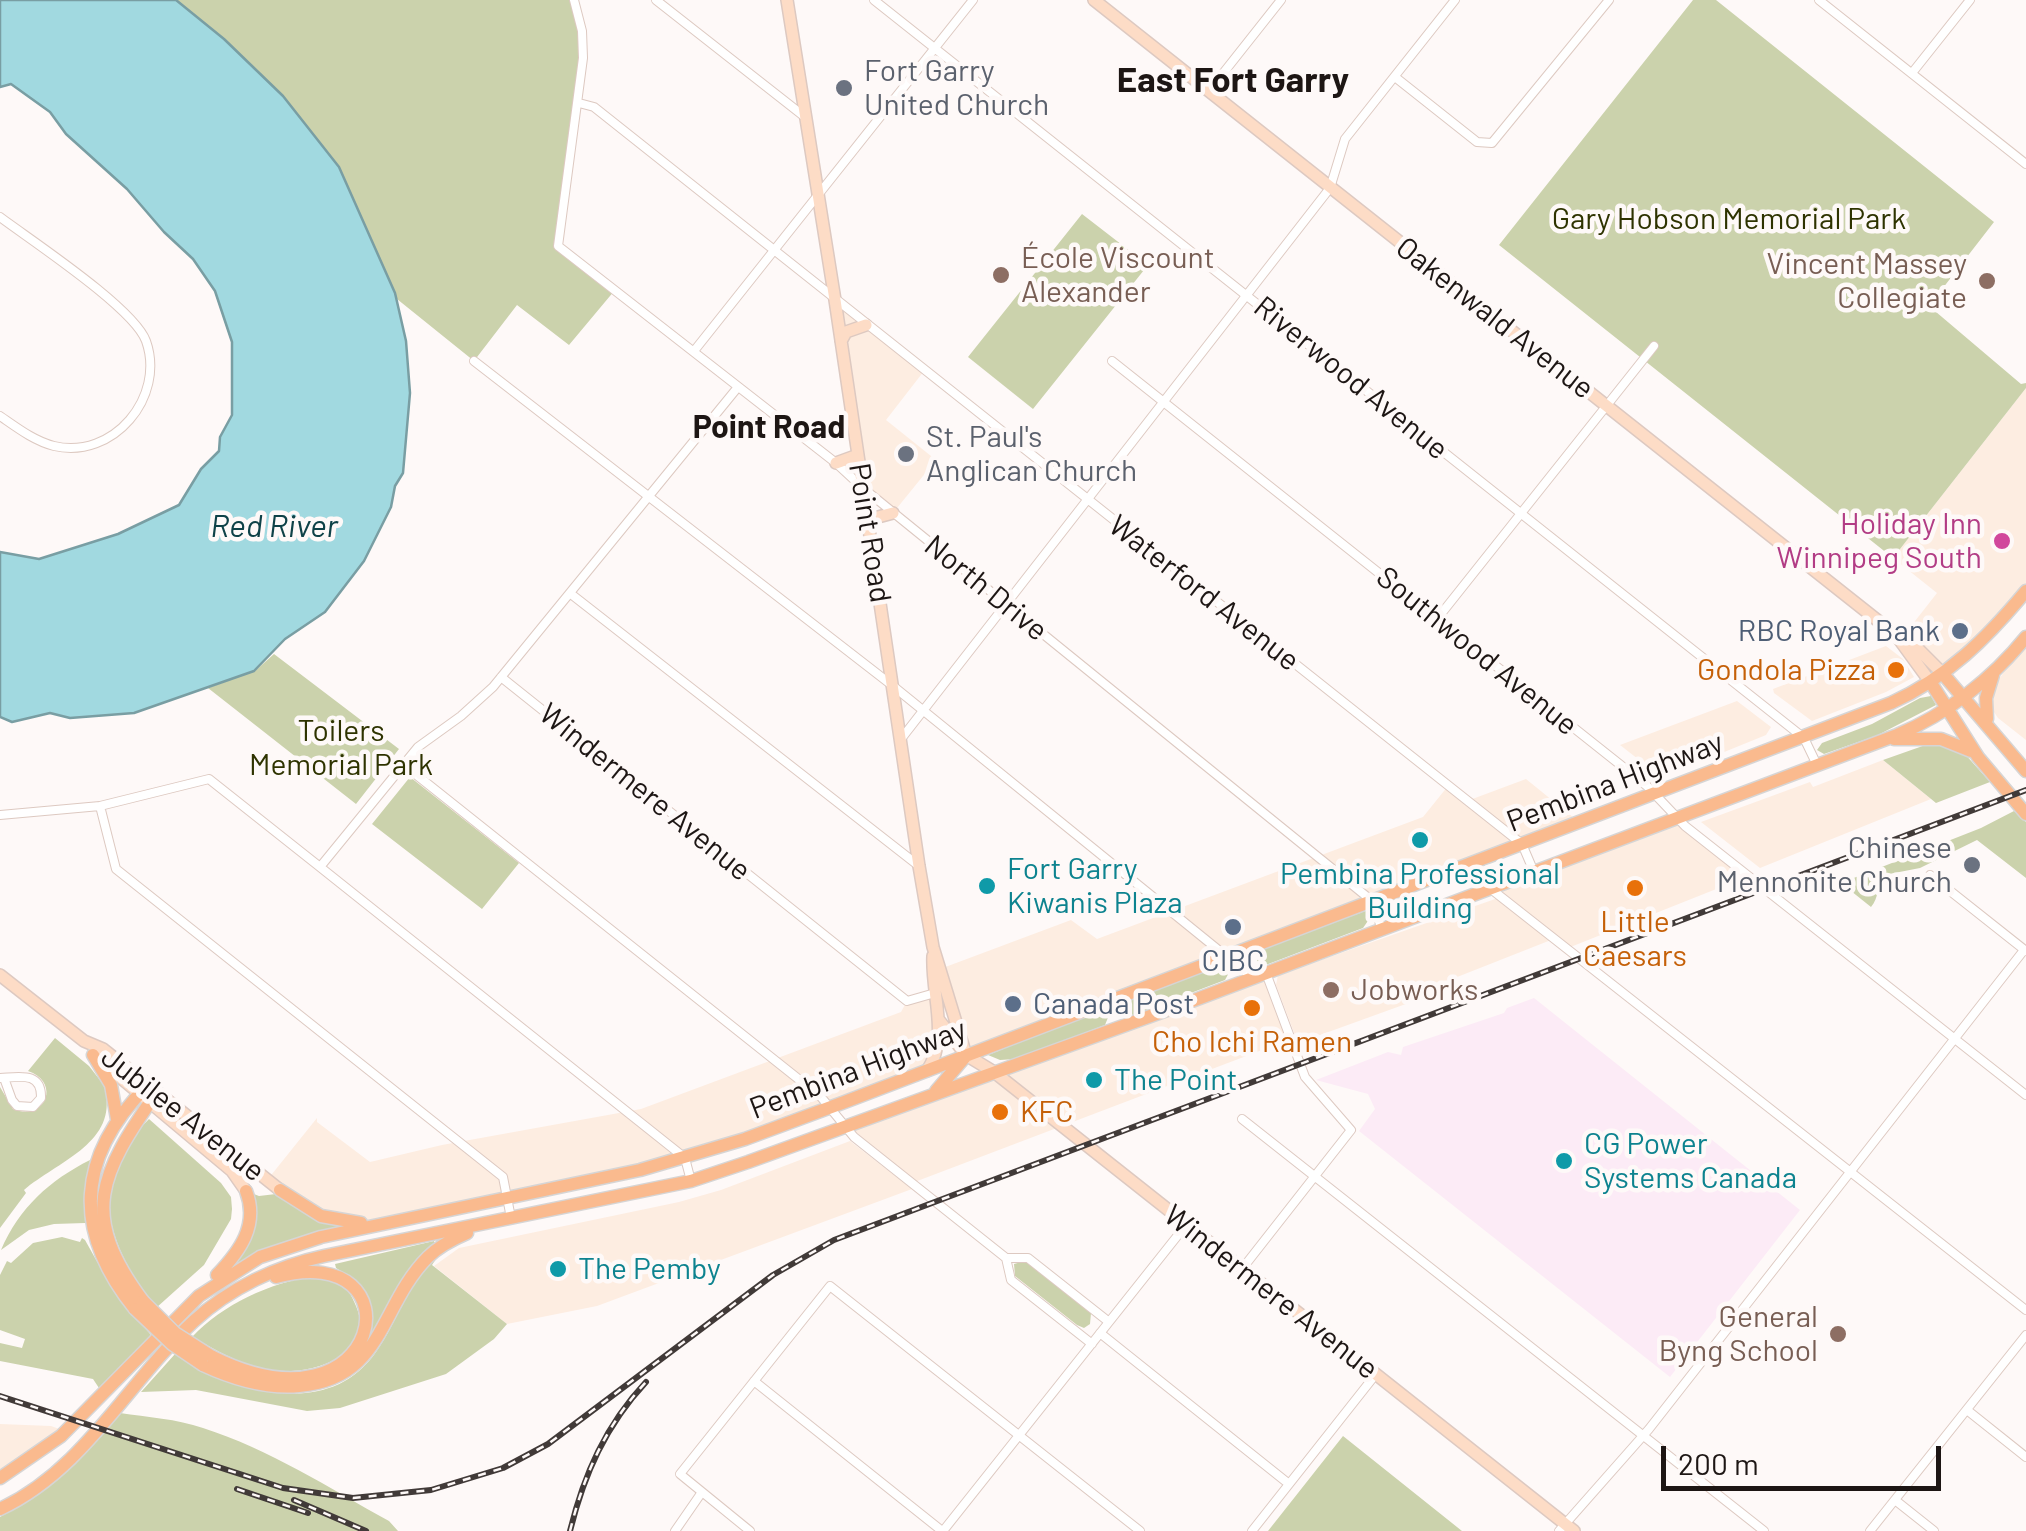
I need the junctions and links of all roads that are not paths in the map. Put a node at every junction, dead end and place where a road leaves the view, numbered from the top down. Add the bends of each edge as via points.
1 (574, 0) edge
2 (656, 0) edge
3 (786, 0) edge
4 (874, 0) edge
5 (973, 0) edge
6 (1281, 0) edge
7 (1455, 0) edge
8 (1609, 0) edge
9 (1819, 0) edge
10 (1970, 0) edge
11 (1102, 3) edge
12 (935, 48) junction
13 (1912, 73) junction
14 (1395, 77) junction
15 (1209, 91) junction
16 (578, 103) junction
17 (805, 117) junction
18 (2025, 146) edge
19 (2017, 157) junction
20 (2026, 164) edge
21 (1330, 188) junction
22 (817, 196) junction
23 (0, 217) edge
24 (774, 250) junction
25 (1247, 294) junction
26 (835, 300) junction
27 (866, 324) junction
28 (841, 341) junction
29 (1654, 346) dead end
30 (694, 351) junction
31 (474, 361) dead end
32 (1112, 362) dead end
33 (738, 388) junction
34 (1163, 400) junction
35 (1606, 406) junction
36 (0, 416) edge
37 (858, 454) junction
38 (836, 463) junction
39 (862, 488) junction
40 (650, 497) junction
41 (1088, 500) junction
42 (893, 513) junction
43 (1521, 513) junction
44 (869, 528) junction
45 (2026, 590) edge
46 (570, 594) junction
47 (1006, 604) junction
48 (1437, 619) junction
49 (2026, 637) edge
50 (1998, 668) junction
51 (501, 677) junction
52 (1937, 678) junction
53 (893, 686) junction
54 (1964, 696) junction
55 (1947, 708) junction
56 (923, 712) junction
57 (1990, 726) junction
58 (1804, 738) junction
59 (900, 739) junction
60 (1887, 740) junction
61 (1978, 756) junction
62 (404, 765) junction
63 (1816, 765) junction
64 (2026, 771) edge
65 (1656, 794) junction
66 (100, 806) junction
67 (2026, 814) edge
68 (0, 815) edge
69 (1676, 818) junction
70 (1522, 844) junction
71 (919, 866) junction
72 (320, 867) junction
73 (1534, 872) junction
74 (1930, 875) dead end
75 (1490, 888) junction
76 (1371, 900) junction
77 (1382, 929) junction
78 (934, 947) junction
79 (2025, 950) edge
80 (1228, 954) junction
81 (0, 975) edge
82 (1260, 975) junction
83 (935, 993) junction
84 (952, 1003) junction
85 (938, 1020) junction
86 (1954, 1037) junction
87 (84, 1041) junction
88 (966, 1055) junction
89 (93, 1056) junction
90 (927, 1071) junction
91 (994, 1072) junction
92 (2, 1078) edge
93 (934, 1092) junction
94 (148, 1093) junction
95 (2026, 1095) edge
96 (831, 1107) junction
97 (116, 1119) junction
98 (1242, 1119) dead end
99 (842, 1127) junction
100 (685, 1158) junction
101 (1849, 1172) junction
102 (1314, 1177) junction
103 (691, 1181) junction
104 (280, 1190) joint
105 (246, 1191) joint
106 (507, 1198) junction
107 (511, 1218) junction
108 (490, 1222) junction
109 (378, 1224) junction
110 (1186, 1225) junction
111 (1006, 1258) junction
112 (1242, 1268) junction
113 (232, 1294) junction
114 (199, 1296) junction
115 (139, 1305) junction
116 (2026, 1310) edge
117 (1109, 1322) junction
118 (1100, 1333) junction
119 (2026, 1335) edge
120 (1092, 1344) junction
121 (207, 1360) junction
122 (1376, 1374) junction
123 (754, 1381) junction
124 (1966, 1410) junction
125 (1643, 1435) junction
126 (1020, 1436) junction
127 (2026, 1457) edge
128 (0, 1478) edge
129 (1290, 1484) junction
130 (702, 1492) junction
131 (1895, 1500) junction
132 (0, 1509) edge
133 (1566, 1529) edge
134 (676, 1531) edge
135 (750, 1531) edge
136 (942, 1531) edge
137 (1140, 1531) edge
138 (1252, 1531) edge
139 (1764, 1531) edge
140 (1870, 1531) edge
141 (1934, 1531) edge

1 - 16 street, North Drive via 582,30
2 - 17 street
3 - 17 street, Point Road
4 - 12 street, Riverwood Avenue
5 - 12 street
6 - 15 street
7 - 14 street
8 - 14 street via 1492,143 1477,142
9 - 13 street
10 - 13 street
11 - 15 street, Oakenwald Avenue
12 - 22 street
12 - 25 street, Riverwood Avenue
13 - 19 street
14 - 21 street via 1346,138
15 - 21 street, Oakenwald Avenue
16 - 24 street, Waterford Avenue via 594,107
16 - 30 street, North Drive via 558,246
17 - 22 street, Point Road
18 - 19 street
19 - 20 street
21 - 25 street
21 - 35 street, Oakenwald Avenue
22 - 24 street
22 - 26 street, Point Road
23 - 36 street via 128,316 146,339 150,370 128,425 106,440 54,446
24 - 26 street, Waterford Avenue
24 - 30 street
25 - 34 street
25 - 43 street, Riverwood Avenue
26 - 27 street, Waterford Avenue
26 - 28 street, Point Road
27 - 28 street
27 - 41 street, Waterford Avenue
28 - 37 street, Point Road
29 - 35 street
30 - 33 street, North Drive
31 - 40 street
32 - 34 street, Southwood Avenue
33 - 38 street, North Drive
33 - 40 street
34 - 41 street
34 - 48 street, Southwood Avenue
35 - 43 street
35 - 52 street, Oakenwald Avenue via 1896,635
37 - 38 street
37 - 39 street, Point Road
38 - 39 street, North Drive
39 - 42 street, North Drive
39 - 44 street, Point Road
40 - 46 street
40 - 53 street
41 - 47 street
41 - 70 street, Waterford Avenue
42 - 44 street
42 - 47 street, North Drive
43 - 48 street
43 - 58 street, Riverwood Avenue
44 - 53 street, Point Road
45 - 52 main road, Pembina Highway via 1980,644
46 - 51 street
46 - 71 street
47 - 56 street
47 - 76 street, North Drive
48 - 65 street, Southwood Avenue
49 - 50 main road, Pembina Highway
50 - 54 main road, Pembina Highway
50 - 57 main road via 1986,698
51 - 62 street
51 - 83 street, Windermere Avenue via 908,1001
52 - 54 main road
52 - 55 main road
52 - 58 main road, Pembina Highway
53 - 56 street
53 - 59 street, Point Road
54 - 55 main road, Pembina Highway
54 - 57 main road
55 - 60 main road, Pembina Highway
55 - 61 main road
56 - 59 street
56 - 80 street
57 - 64 main road
58 - 63 street, Riverwood Avenue
58 - 65 main road, Pembina Highway
59 - 71 street, Point Road
60 - 61 main road via 1941,739
60 - 63 main road, Pembina Highway
61 - 67 main road
62 - 72 street
62 - 96 street
63 - 69 main road, Pembina Highway
65 - 69 street, Southwood Avenue
65 - 70 main road, Pembina Highway
66 - 68 street
66 - 72 street via 210,779
66 - 106 street via 116,870 504,1178
69 - 73 main road, Pembina Highway
69 - 86 street, Southwood Avenue
70 - 73 street, Waterford Avenue
70 - 76 main road, Pembina Highway
71 - 78 street, Point Road
72 - 100 street
73 - 75 main road, Pembina Highway
74 - 79 street
75 - 77 main road, Pembina Highway
75 - 101 street
76 - 77 street
76 - 80 main road, Pembina Highway
77 - 82 main road, Pembina Highway
78 - 83 street, Point Road
78 - 84 street, Point Road
79 - 86 street
80 - 82 street
80 - 88 main road, Pembina Highway
81 - 87 street, Jubilee Avenue
82 - 91 main road, Pembina Highway
82 - 102 street via 1305,1078 1351,1130
83 - 84 street
83 - 85 street, Point Road
84 - 88 street, Point Road
85 - 88 street
85 - 90 street via 938,1044
86 - 95 street, Southwood Avenue
86 - 101 street
87 - 89 street, Jubilee Avenue
87 - 94 street, Jubilee Avenue via 103,1049
88 - 90 main road, Pembina Highway
88 - 91 street, Windermere Avenue
88 - 93 main road
89 - 94 street, Jubilee Avenue
89 - 97 main road via 112,1085
90 - 96 main road, Pembina Highway
91 - 93 main road, Pembina Highway
91 - 110 street, Windermere Avenue
92 - 92 street via 17,1106 33,1107 41,1098 34,1078
93 - 99 main road, Pembina Highway
94 - 97 main road
94 - 104 street, Jubilee Avenue
94 - 105 street, Jubilee Avenue
94 - 115 main road via 109,1167 102,1206 110,1246
96 - 99 street
96 - 100 main road, Pembina Highway
97 - 115 main road via 95,1168 90,1214 106,1268
98 - 102 street
99 - 103 main road, Pembina Highway
99 - 111 street
100 - 103 street
100 - 106 main road, Pembina Highway
101 - 116 street
101 - 125 street
102 - 112 street
102 - 125 street
103 - 107 main road, Pembina Highway
104 - 109 main road via 332,1220
105 - 114 main road via 252,1210 247,1234
106 - 107 street
106 - 109 main road, Pembina Highway
107 - 108 main road, Pembina Highway
108 - 113 main road, Pembina Highway via 310,1259
108 - 121 main road via 431,1254 362,1359 334,1379 273,1386 234,1378
109 - 114 main road, Pembina Highway via 272,1252
110 - 112 street, Windermere Avenue
110 - 117 street
111 - 117 street via 1028,1258
111 - 120 street via 1011,1280
112 - 122 street, Windermere Avenue
113 - 121 main road via 289,1274 326,1272 356,1291 366,1313 364,1336 345,1362 310,1376 258,1373
113 - 132 main road, Pembina Highway via 183,1332 62,1467
114 - 128 main road, Pembina Highway via 61,1436
115 - 121 main road, bridge
117 - 118 street
118 - 120 street
118 - 129 street
119 - 124 street
120 - 126 street
122 - 129 street
122 - 133 street, Windermere Avenue
123 - 126 street via 830,1286
123 - 130 street via 680,1474
123 - 136 street
124 - 127 street
124 - 131 street
125 - 133 street
125 - 139 street
126 - 136 street
126 - 137 street
129 - 138 street
130 - 134 street
130 - 135 street
131 - 140 street
131 - 141 street

